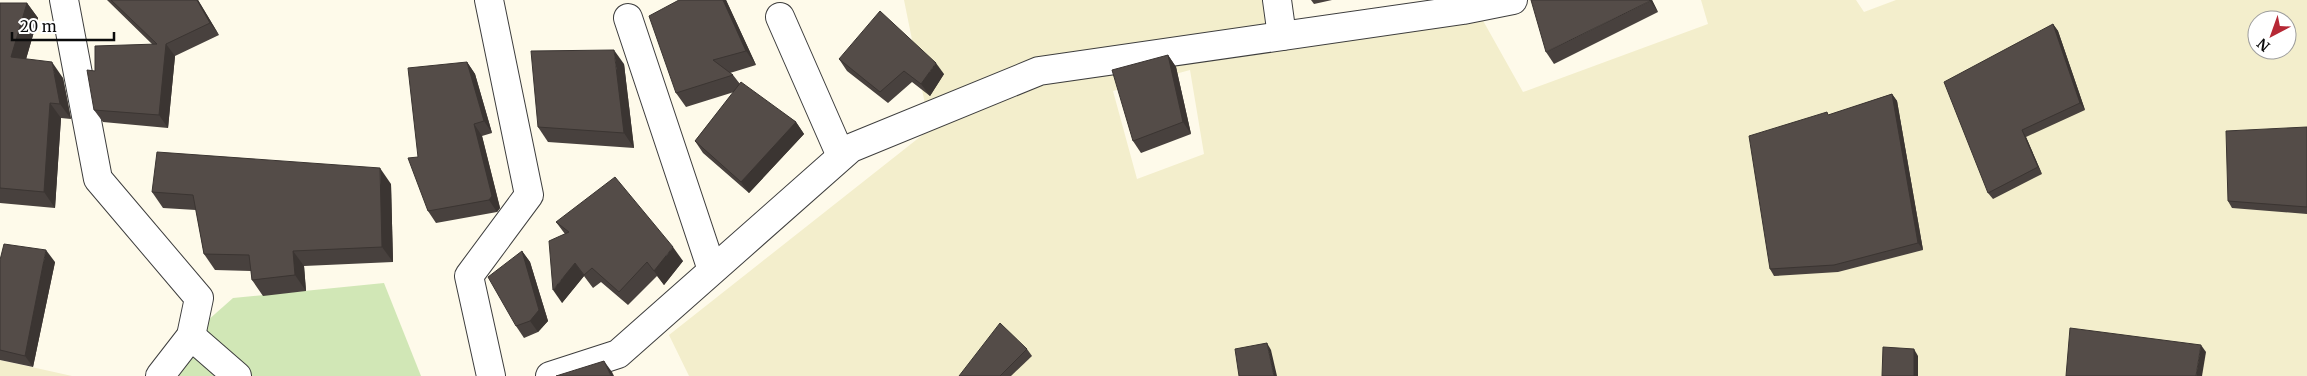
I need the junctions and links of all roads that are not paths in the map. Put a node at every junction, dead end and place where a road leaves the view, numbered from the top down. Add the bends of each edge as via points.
1 (64, 0) edge
2 (489, 0) edge
3 (1277, 0) edge
4 (1513, 0) edge
5 (780, 17) dead end
6 (628, 18) dead end
7 (1282, 36) junction
8 (841, 156) junction
9 (712, 270) junction
10 (191, 336) junction
11 (160, 376) edge
12 (237, 376) edge
13 (491, 376) edge
14 (550, 376) edge

1 - 10 street via 98,179 199,298
2 - 13 street via 529,195 469,276
3 - 7 street
4 - 7 street
5 - 8 street
6 - 9 street
7 - 8 street via 1039,71 851,148
8 - 9 street
9 - 14 street via 618,354
10 - 11 street
10 - 12 street

